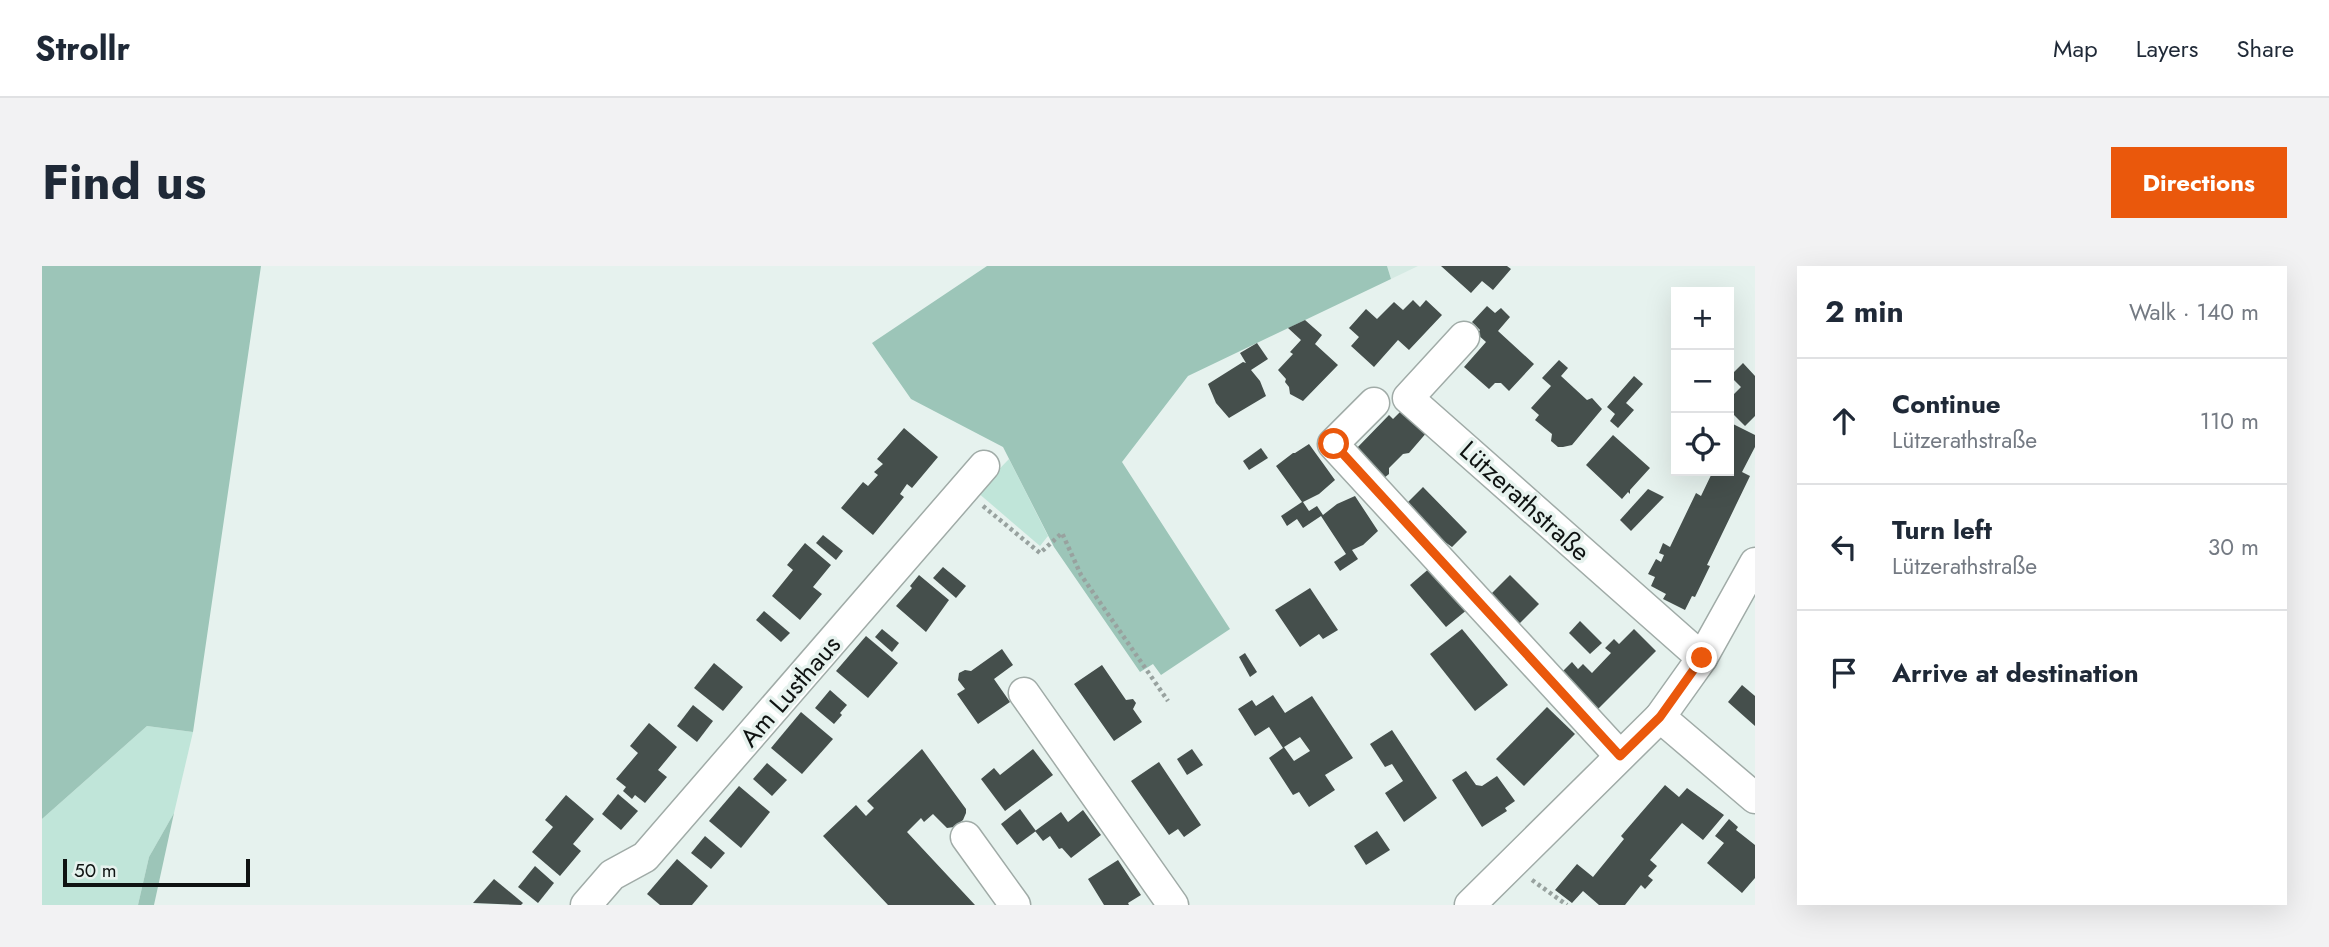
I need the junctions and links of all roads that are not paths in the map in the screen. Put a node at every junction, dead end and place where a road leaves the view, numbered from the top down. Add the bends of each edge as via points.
1 (1464, 337) dead end
2 (1374, 403) dead end
3 (984, 466) dead end
4 (1755, 563) edge
5 (1702, 658) junction
6 (1660, 717) junction
7 (1620, 756) junction
8 (1755, 798) edge
9 (966, 837) dead end
10 (586, 905) edge
11 (1015, 905) edge
12 (1173, 905) edge
13 (1192, 905) edge
14 (1470, 905) edge

1 - 5 street, Lützerathstraße via 1408,398
2 - 7 street via 1334,444
3 - 10 street, Am Lusthaus via 646,857 612,875
4 - 5 street
5 - 6 street
6 - 7 street
6 - 8 street
7 - 14 street
9 - 11 street
12 - 13 street via 1036,694

